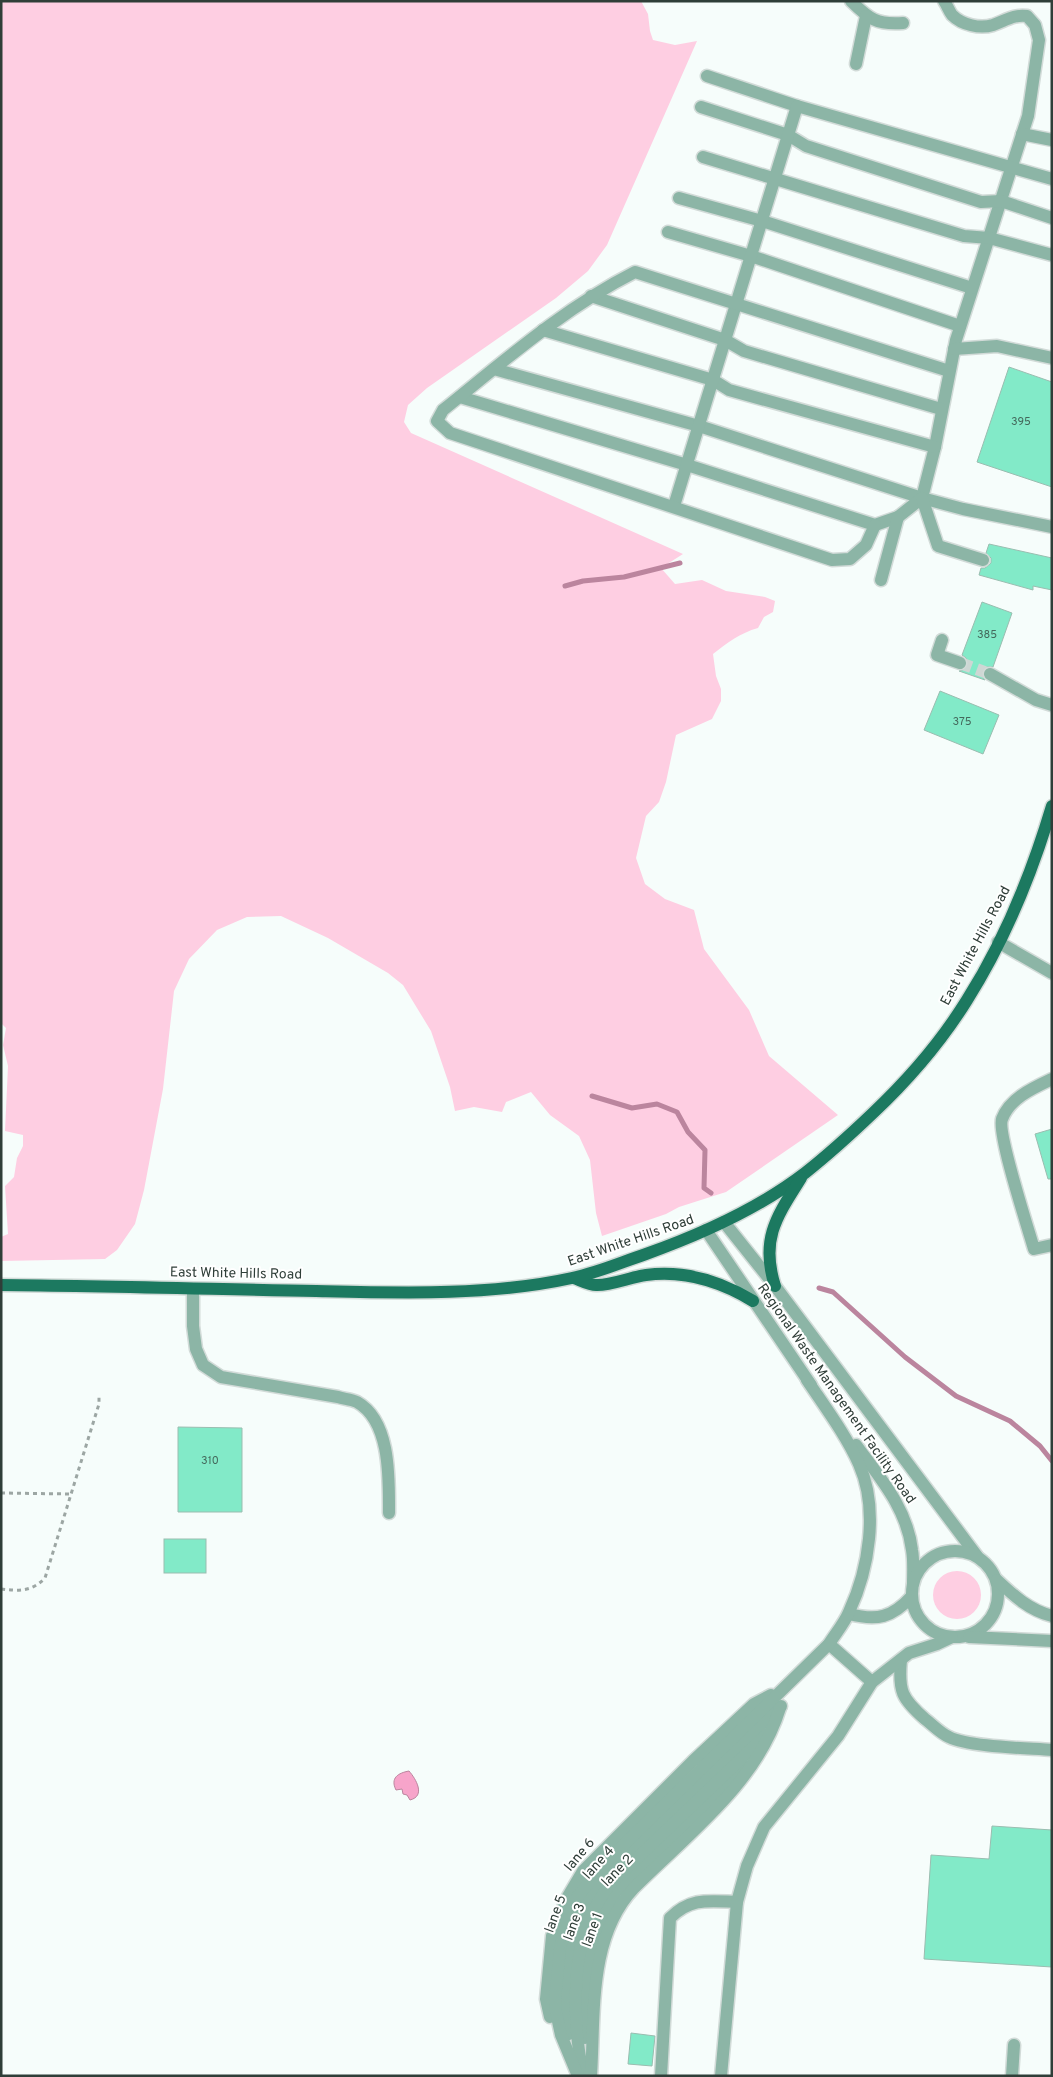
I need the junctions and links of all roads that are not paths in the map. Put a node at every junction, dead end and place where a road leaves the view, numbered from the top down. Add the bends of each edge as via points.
1 (851, 1) edge
2 (944, 1) edge
3 (866, 16) junction
4 (903, 23) dead end
5 (856, 64) dead end
6 (707, 76) dead end
7 (797, 106) junction
8 (701, 107) dead end
9 (1022, 134) junction
10 (788, 135) junction
11 (1052, 140) edge
12 (702, 157) dead end
13 (1012, 167) junction
14 (774, 180) junction
15 (1052, 180) edge
16 (679, 198) dead end
17 (1001, 201) junction
18 (1052, 218) edge
19 (762, 221) junction
20 (668, 232) dead end
21 (988, 238) junction
22 (1052, 255) edge
23 (751, 256) junction
24 (972, 288) junction
25 (591, 296) junction
26 (736, 304) junction
27 (960, 326) junction
28 (543, 330) junction
29 (725, 340) junction
30 (954, 348) junction
31 (1052, 358) edge
32 (494, 369) junction
33 (949, 371) junction
34 (713, 380) junction
35 (460, 397) junction
36 (941, 409) junction
37 (699, 426) junction
38 (935, 447) junction
39 (687, 465) junction
40 (922, 498) junction
41 (674, 506) junction
42 (898, 517) junction
43 (876, 525) junction
44 (1052, 526) edge
45 (984, 560) dead end
46 (881, 580) dead end
47 (942, 640) dead end
48 (960, 663) tunnel mouth
49 (990, 674) tunnel mouth
50 (1052, 705) edge
51 (1052, 806) edge
52 (998, 942) junction
53 (1052, 973) edge
54 (1052, 1078) edge
55 (804, 1173) junction
56 (724, 1222) junction
57 (706, 1230) junction
58 (1052, 1245) edge
59 (574, 1278) junction
60 (1, 1285) edge
61 (775, 1286) junction
62 (193, 1289) junction
63 (753, 1301) junction
64 (807, 1380) junction
65 (389, 1513) dead end
66 (977, 1556) junction
67 (997, 1580) junction
68 (912, 1590) junction
69 (849, 1614) junction
70 (1052, 1616) edge
71 (966, 1636) junction
72 (952, 1637) junction
73 (1052, 1641) edge
74 (829, 1644) junction
75 (901, 1660) junction
76 (872, 1682) junction
77 (787, 1687) junction
78 (781, 1706) junction
79 (772, 1730) junction
80 (1052, 1750) edge
81 (711, 1778) junction
82 (737, 1902) junction
83 (571, 2000) junction
84 (1014, 2045) dead end
85 (581, 2076) edge
86 (591, 2076) edge
87 (661, 2076) edge
88 (721, 2076) edge
89 (1012, 2076) edge

1 - 3 street
2 - 9 street via 952,15 965,23 992,26 1018,15 1027,16 1034,25 1039,40 1028,116
3 - 4 street via 885,25
3 - 5 street
6 - 7 street
7 - 10 street
7 - 13 street
8 - 10 street
9 - 11 street
9 - 13 street
10 - 14 street
10 - 17 street via 806,146 981,202
12 - 14 street
13 - 15 street
13 - 17 street
14 - 19 street
14 - 21 street via 964,236
16 - 19 street
17 - 18 street
17 - 21 street
19 - 23 street
19 - 24 street
20 - 23 street
21 - 22 street
21 - 24 street
23 - 26 street
23 - 27 street
24 - 27 street
25 - 26 street via 635,272
25 - 28 street
25 - 29 street
26 - 29 street
26 - 33 street
27 - 30 street
28 - 32 street
28 - 34 street
29 - 34 street
29 - 36 street via 744,350
30 - 31 street via 997,346
30 - 33 street
32 - 35 street
32 - 37 street
33 - 36 street
34 - 37 street
34 - 38 street via 729,390
35 - 39 street
35 - 41 street via 443,410 437,421 450,433
36 - 38 street
37 - 39 street
37 - 40 street
38 - 40 street
39 - 41 street
39 - 43 street
40 - 42 street
40 - 44 street
40 - 45 street via 938,546
41 - 43 street via 832,560 850,559 866,546
42 - 43 street
42 - 46 street
47 - 48 street via 937,654
49 - 50 street via 1036,700
51 - 52 main road, East White Hills Road via 1027,880
52 - 53 street
52 - 55 main road, East White Hills Road via 969,998 906,1081
54 - 58 street via 1010,1105 1002,1120 1003,1140 1034,1249
55 - 56 main road, East White Hills Road
55 - 61 main road via 773,1226 768,1254
56 - 57 main road, East White Hills Road
56 - 61 street, Regional Waste Management Facility Road
57 - 59 main road, East White Hills Road
57 - 63 street, Regional Waste Management Facility Road
59 - 62 main road, East White Hills Road via 456,1291
59 - 63 main road via 596,1285 643,1275 677,1273 712,1281
60 - 62 main road, East White Hills Road
61 - 66 street, Regional Waste Management Facility Road
62 - 65 street via 193,1326 202,1365 221,1378 357,1402 371,1416 384,1440 389,1470
63 - 64 street, Regional Waste Management Facility Road
64 - 68 street, Regional Waste Management Facility Road via 898,1504 907,1522 913,1552
64 - 69 street via 859,1465 868,1499 866,1558
66 - 67 street, Regional Waste Management Facility Road
66 - 68 street via 954,1550 940,1553 919,1571
67 - 70 street via 1034,1611
67 - 71 street, Regional Waste Management Facility Road via 999,1595 989,1622
68 - 69 street via 903,1606 881,1618
68 - 72 street, Regional Waste Management Facility Road via 914,1608 920,1619 929,1628
69 - 74 street
71 - 72 street, Regional Waste Management Facility Road
71 - 73 street
72 - 75 street via 909,1653
74 - 76 street
74 - 77 street
75 - 76 street
75 - 80 street via 899,1684 906,1701 950,1738
76 - 82 street via 838,1736 764,1827 746,1866
77 - 78 street
77 - 81 street
78 - 79 street
78 - 81 street
79 - 81 street
79 - 81 street via 750,1770
81 - 83 street, lane 1 via 621,1902 600,1952
81 - 83 street, lane 3 via 604,1892 584,1934
81 - 83 street, lane 5 via 593,1874 578,1896 560,1949
82 - 87 street via 694,1902 680,1908 670,1918
82 - 88 street
83 - 85 street
83 - 85 street via 569,2036
83 - 85 street via 557,2036
83 - 86 street
84 - 89 street

